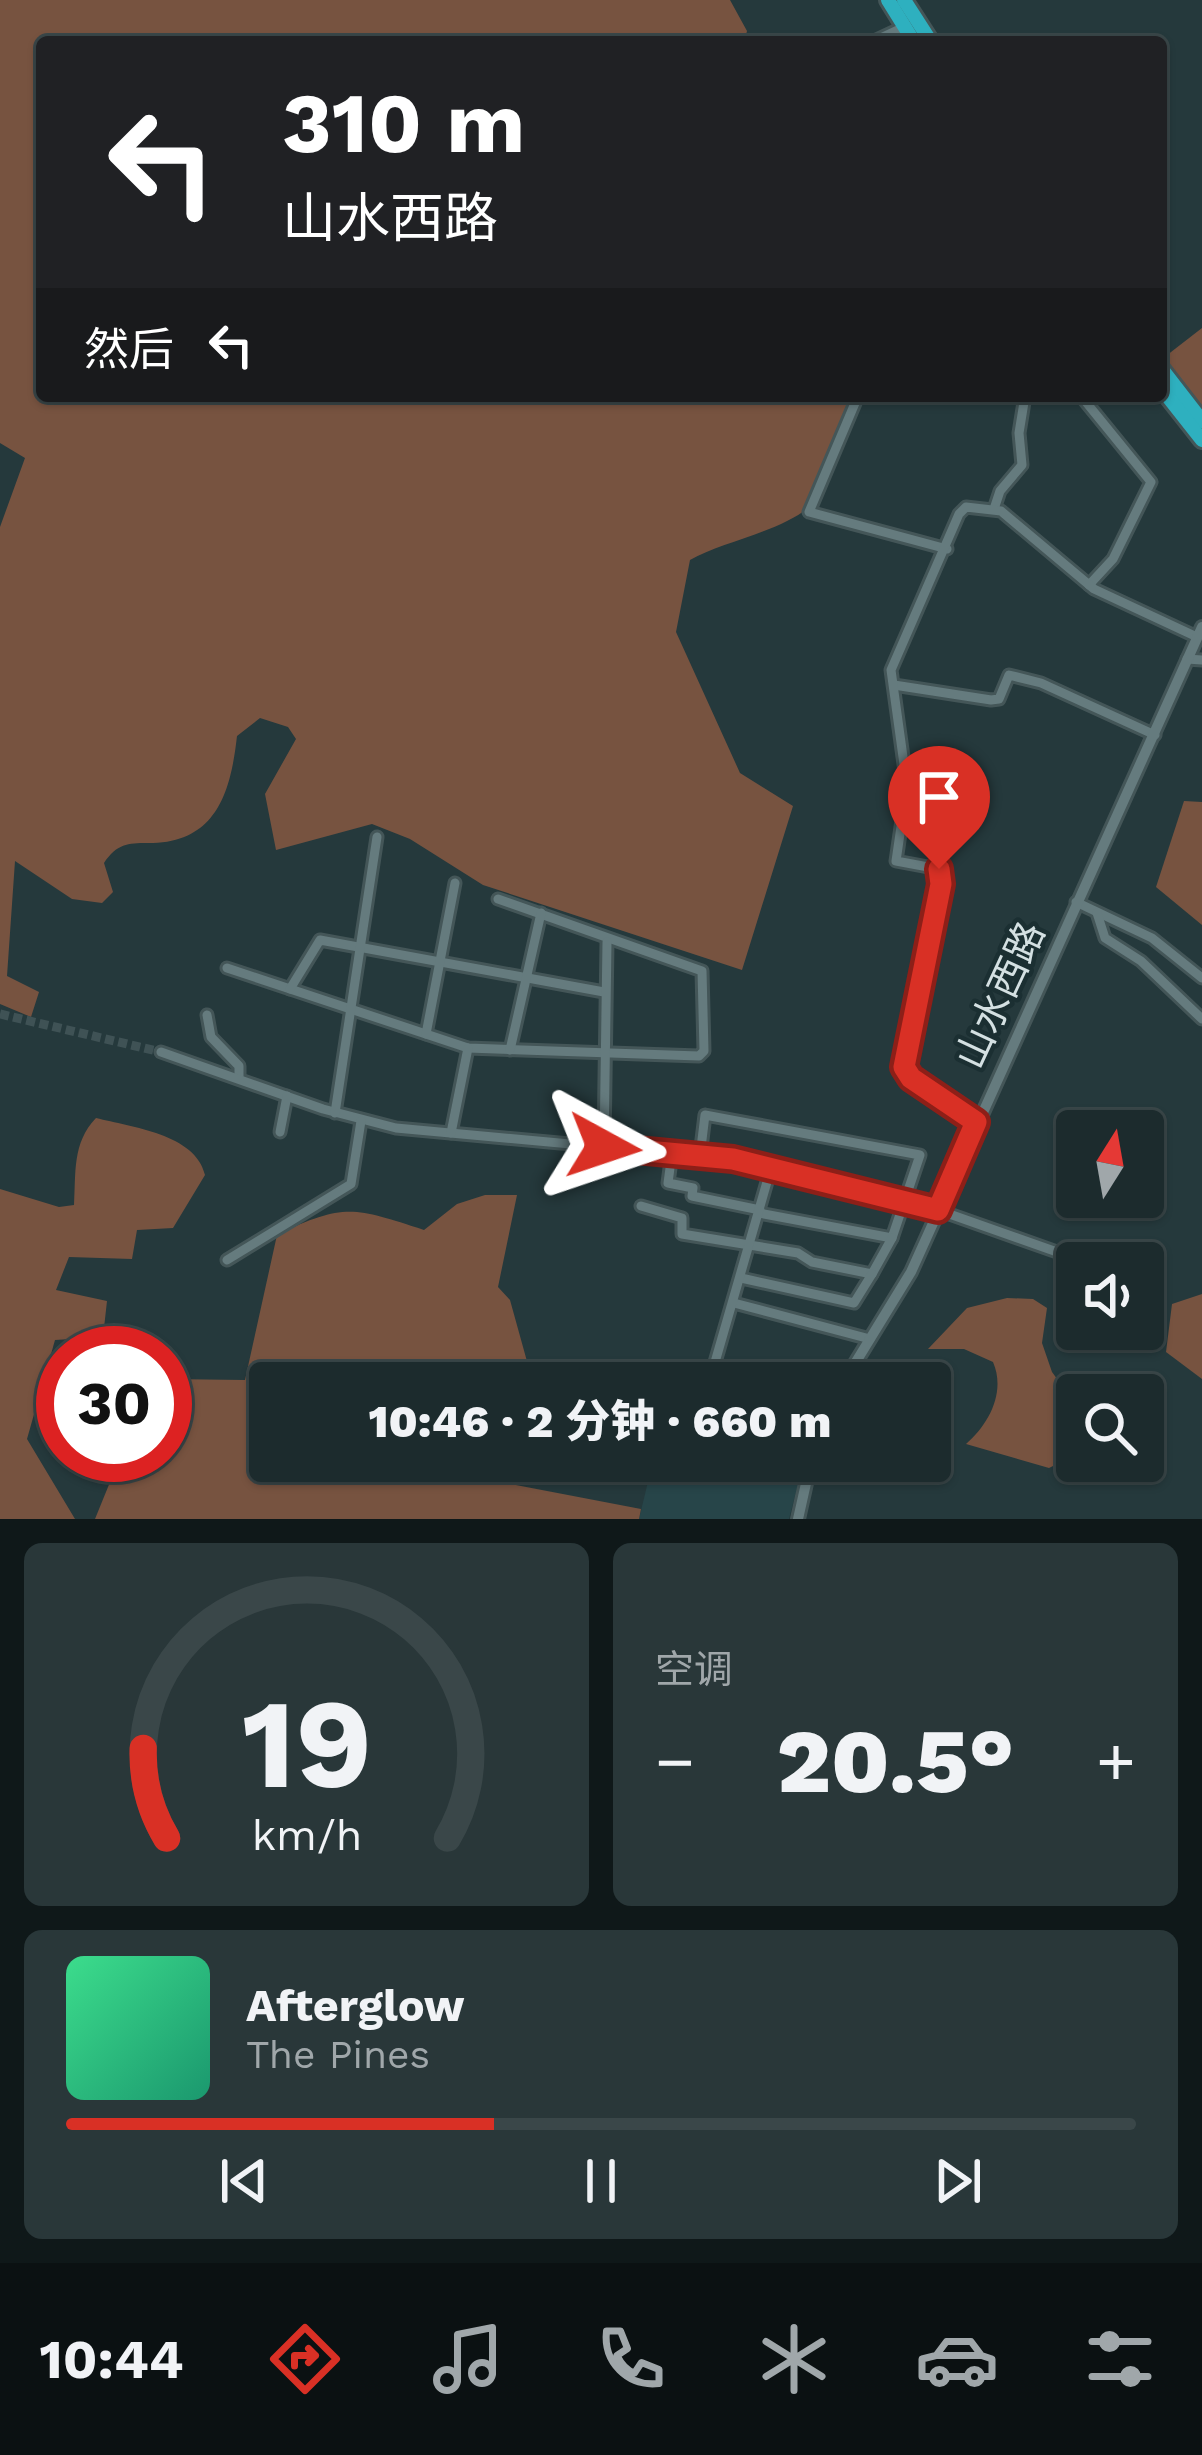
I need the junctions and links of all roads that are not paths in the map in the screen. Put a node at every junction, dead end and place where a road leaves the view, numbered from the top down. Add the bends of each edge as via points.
1 (888, 0) edge
2 (904, 0) edge
3 (904, 27) junction
4 (885, 36) edge
5 (910, 36) edge
6 (927, 36) edge
7 (1167, 376) edge
8 (1167, 396) edge
9 (855, 402) edge
10 (1024, 402) edge
11 (1086, 402) edge
12 (1202, 421) edge
13 (1202, 440) edge
14 (994, 509) junction
15 (947, 549) junction
16 (1089, 585) junction
17 (1200, 632) edge
18 (1187, 659) junction
19 (1202, 660) edge
20 (894, 685) junction
21 (1155, 735) junction
22 (377, 837) dead end
23 (455, 883) dead end
24 (498, 899) dead end
25 (1076, 902) junction
26 (541, 913) junction
27 (1097, 913) junction
28 (607, 942) junction
29 (360, 947) junction
30 (439, 962) junction
31 (227, 968) dead end
32 (523, 977) junction
33 (1202, 978) edge
34 (290, 989) junction
35 (604, 992) junction
36 (351, 1009) junction
37 (207, 1015) dead end
38 (1202, 1019) edge
39 (427, 1034) junction
40 (468, 1048) junction
41 (510, 1049) junction
42 (161, 1052) tunnel mouth
43 (604, 1052) junction
44 (239, 1076) junction
45 (287, 1096) junction
46 (335, 1113) junction
47 (361, 1121) junction
48 (976, 1122) junction
49 (280, 1132) dead end
50 (451, 1133) junction
51 (604, 1147) junction
52 (672, 1153) junction
53 (700, 1156) junction
54 (771, 1168) junction
55 (908, 1202) junction
56 (641, 1206) dead end
57 (938, 1210) junction
58 (759, 1212) junction
59 (892, 1238) junction
60 (750, 1245) junction
61 (1056, 1252) edge
62 (226, 1259) dead end
63 (872, 1274) junction
64 (741, 1278) junction
65 (734, 1303) junction
66 (870, 1340) junction
67 (716, 1362) edge
68 (856, 1362) edge
69 (806, 1482) edge
70 (798, 1519) edge

1 - 3 highway
2 - 6 highway
3 - 4 street
3 - 5 highway
7 - 12 highway
8 - 13 highway
9 - 15 street via 809,512
10 - 14 street via 1022,465
11 - 16 street via 1150,482 1113,559
14 - 15 street via 966,507
14 - 16 street
15 - 20 street via 891,670
16 - 17 street
17 - 18 street, 山水西路
18 - 19 street
18 - 21 street, 山水西路
20 - 21 street via 991,700 1010,675
20 - 48 street via 907,786 896,861 939,869 941,884 904,1067
21 - 25 street, 山水西路
22 - 29 street
23 - 30 street
24 - 26 street
25 - 27 street
25 - 48 street, 山水西路
26 - 28 street
26 - 32 street
27 - 33 street via 1152,938
27 - 38 street via 1105,938
28 - 35 street
28 - 43 street via 704,973 704,1051
29 - 30 street
29 - 34 street via 320,940
29 - 36 street
30 - 32 street
30 - 39 street
31 - 34 street
32 - 35 street
32 - 41 street
34 - 36 street
35 - 43 street
36 - 39 street
36 - 46 street
37 - 44 street via 211,1037
39 - 40 street
40 - 41 street
40 - 50 street
41 - 43 street
42 - 44 street
43 - 51 street
44 - 45 street
45 - 46 street
45 - 49 street
46 - 47 street
47 - 50 street
47 - 62 street via 351,1184
48 - 57 street, 山水西路
50 - 51 street
51 - 52 street
52 - 53 street
52 - 58 street via 668,1183
53 - 54 street
53 - 55 street via 705,1115 920,1155
54 - 55 street
54 - 58 street
55 - 57 street
55 - 59 street
56 - 60 street via 682,1218 682,1234
57 - 61 street
57 - 66 street, 山水西路
58 - 59 street
58 - 60 street
59 - 63 street
60 - 63 street
60 - 64 street
63 - 64 street via 854,1303
64 - 65 street
65 - 66 street
65 - 67 street
66 - 68 street, 山水西路
69 - 70 street

